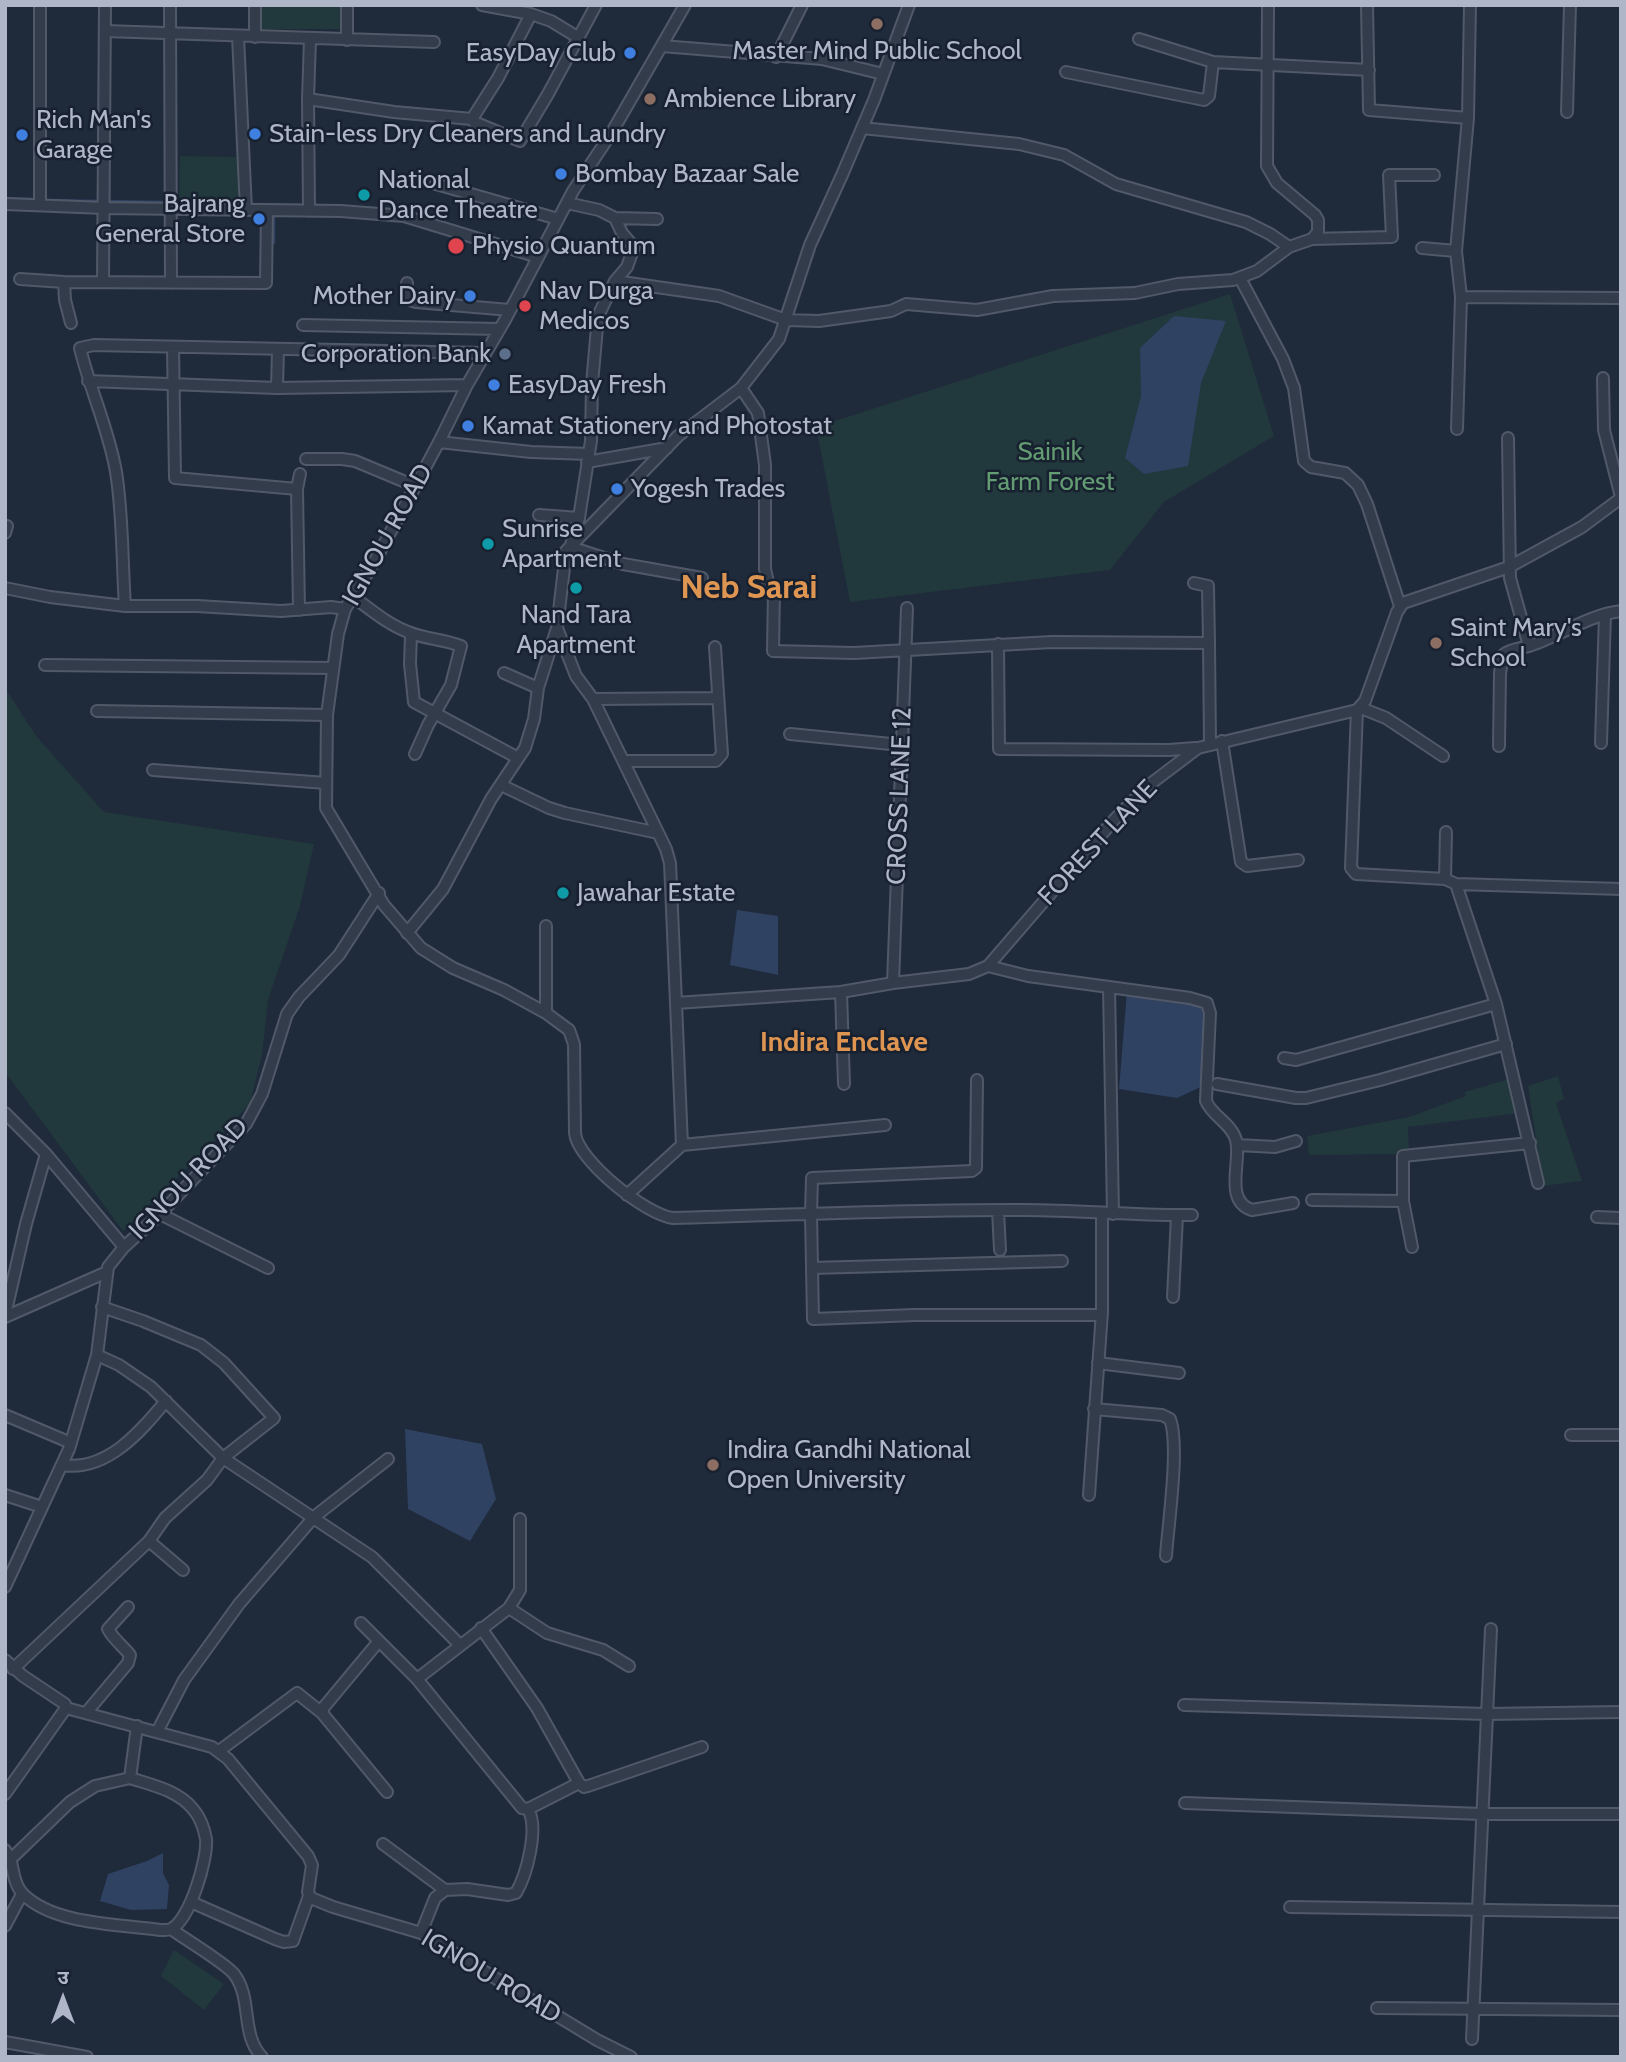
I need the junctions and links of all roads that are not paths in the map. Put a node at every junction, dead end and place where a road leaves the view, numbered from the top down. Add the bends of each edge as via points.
1 (40, 5) edge
2 (106, 5) edge
3 (170, 5) edge
4 (255, 5) edge
5 (347, 5) edge
6 (482, 5) edge
7 (596, 5) edge
8 (802, 5) edge
9 (909, 5) edge
10 (1268, 5) edge
11 (1367, 5) edge
12 (1470, 5) edge
13 (1570, 5) edge
14 (680, 7) edge
15 (531, 14) junction
16 (105, 31) junction
17 (171, 33) junction
18 (238, 36) junction
19 (255, 37) junction
20 (579, 38) junction
21 (310, 39) junction
22 (1139, 39) dead end
23 (346, 40) junction
24 (434, 42) dead end
25 (662, 46) junction
26 (776, 57) junction
27 (1213, 62) junction
28 (1267, 65) junction
29 (1369, 70) junction
30 (1066, 72) dead end
31 (879, 73) dead end
32 (308, 99) junction
33 (1567, 113) dead end
34 (1468, 118) junction
35 (472, 119) junction
36 (862, 128) junction
37 (1434, 175) dead end
38 (436, 184) dead end
39 (567, 203) junction
40 (5, 204) edge
41 (40, 205) junction
42 (105, 208) junction
43 (172, 209) junction
44 (246, 210) junction
45 (267, 210) junction
46 (309, 211) junction
47 (615, 218) junction
48 (558, 219) junction
49 (657, 219) dead end
50 (1312, 239) junction
51 (1289, 247) junction
52 (1422, 248) dead end
53 (1456, 251) junction
54 (538, 257) junction
55 (1240, 278) junction
56 (20, 279) dead end
57 (615, 281) junction
58 (64, 282) junction
59 (103, 282) junction
60 (172, 283) junction
61 (407, 283) dead end
62 (1461, 297) junction
63 (1621, 298) edge
64 (510, 310) junction
65 (786, 320) junction
66 (71, 323) dead end
67 (303, 325) dead end
68 (499, 328) junction
69 (173, 347) junction
70 (278, 349) junction
71 (484, 353) junction
72 (1604, 378) dead end
73 (88, 381) junction
74 (467, 385) junction
75 (174, 386) junction
76 (277, 388) junction
77 (741, 388) junction
78 (1457, 429) dead end
79 (1508, 438) dead end
80 (439, 442) junction
81 (667, 448) junction
82 (588, 458) junction
83 (306, 459) dead end
84 (300, 474) dead end
85 (415, 486) junction
86 (297, 489) junction
87 (1621, 498) edge
88 (539, 515) dead end
89 (579, 518) junction
90 (570, 547) junction
91 (1509, 568) junction
92 (702, 579) dead end
93 (1194, 583) dead end
94 (5, 589) edge
95 (352, 596) junction
96 (125, 606) junction
97 (1400, 607) junction
98 (907, 608) dead end
99 (345, 609) junction
100 (299, 610) junction
101 (1621, 611) edge
102 (1605, 614) junction
103 (557, 628) junction
104 (411, 634) junction
105 (1209, 643) junction
106 (998, 644) junction
107 (1529, 646) junction
108 (715, 647) dead end
109 (905, 650) junction
110 (44, 665) dead end
111 (333, 668) junction
112 (504, 673) dead end
113 (538, 688) junction
114 (717, 698) junction
115 (593, 699) junction
116 (1359, 709) junction
117 (97, 711) dead end
118 (434, 712) junction
119 (327, 715) junction
120 (790, 734) dead end
121 (1222, 741) junction
122 (1601, 743) dead end
123 (901, 745) junction
124 (1210, 745) junction
125 (1499, 746) dead end
126 (1198, 748) junction
127 (415, 754) dead end
128 (1443, 756) dead end
129 (518, 758) junction
130 (625, 761) junction
131 (153, 769) dead end
132 (326, 783) junction
133 (501, 785) junction
134 (658, 832) junction
135 (1447, 832) dead end
136 (1298, 860) dead end
137 (1445, 879) junction
138 (1456, 884) junction
139 (1621, 889) edge
140 (379, 893) junction
141 (546, 926) dead end
142 (407, 933) junction
143 (988, 966) junction
144 (893, 983) junction
145 (1109, 987) junction
146 (841, 992) junction
147 (676, 1003) junction
148 (1496, 1004) junction
149 (546, 1013) junction
150 (1506, 1044) junction
151 (1284, 1058) dead end
152 (977, 1080) dead end
153 (844, 1084) dead end
154 (1217, 1084) dead end
155 (5, 1113) edge
156 (886, 1125) dead end
157 (1296, 1141) dead end
158 (1530, 1143) junction
159 (682, 1145) junction
160 (1237, 1145) junction
161 (46, 1154) junction
162 (1538, 1183) dead end
163 (627, 1195) junction
164 (1312, 1200) dead end
165 (1403, 1201) junction
166 (1293, 1203) dead end
167 (998, 1210) junction
168 (160, 1214) junction
169 (810, 1214) junction
170 (1107, 1214) junction
171 (1192, 1215) dead end
172 (1177, 1216) junction
173 (1597, 1217) dead end
174 (1621, 1218) edge
175 (124, 1247) junction
176 (1412, 1247) dead end
177 (1000, 1250) dead end
178 (1062, 1261) dead end
179 (268, 1268) dead end
180 (811, 1268) junction
181 (107, 1272) junction
182 (1173, 1297) dead end
183 (102, 1307) junction
184 (1102, 1315) junction
185 (6, 1316) edge
186 (97, 1355) junction
187 (1098, 1363) junction
188 (1179, 1373) dead end
189 (166, 1401) junction
190 (1094, 1409) junction
191 (5, 1415) edge
192 (1571, 1435) dead end
193 (1621, 1435) edge
194 (71, 1443) junction
195 (223, 1458) junction
196 (387, 1460) dead end
197 (62, 1465) junction
198 (5, 1494) edge
199 (1089, 1496) dead end
200 (42, 1507) junction
201 (314, 1517) junction
202 (520, 1519) dead end
203 (149, 1541) junction
204 (1166, 1556) dead end
205 (183, 1570) dead end
206 (5, 1587) edge
207 (128, 1607) dead end
208 (509, 1608) junction
209 (360, 1623) dead end
210 (481, 1628) junction
211 (1491, 1629) dead end
212 (379, 1641) junction
213 (459, 1644) junction
214 (9, 1664) edge
215 (629, 1665) dead end
216 (417, 1679) junction
217 (1184, 1705) dead end
218 (66, 1708) junction
219 (1621, 1712) edge
220 (86, 1713) junction
221 (322, 1713) junction
222 (1487, 1714) junction
223 (137, 1726) junction
224 (157, 1732) junction
225 (702, 1747) dead end
226 (219, 1751) junction
227 (130, 1778) junction
228 (579, 1783) junction
229 (387, 1792) dead end
230 (5, 1794) edge
231 (1185, 1803) dead end
232 (528, 1809) junction
233 (1482, 1814) junction
234 (1621, 1814) edge
235 (383, 1844) dead end
236 (8, 1854) edge
237 (445, 1890) junction
238 (22, 1894) junction
239 (309, 1896) junction
240 (191, 1902) junction
241 (1290, 1907) dead end
242 (1477, 1908) junction
243 (1621, 1912) edge
244 (5, 1926) edge
245 (171, 1929) junction
246 (421, 1933) junction
247 (1377, 2008) dead end
248 (1472, 2009) junction
249 (1621, 2010) edge
250 (1472, 2039) dead end
251 (5, 2042) edge
252 (85, 2056) edge
253 (262, 2057) edge
254 (631, 2057) edge

1 - 41 street
2 - 16 street
3 - 17 street
4 - 19 street
5 - 23 street
6 - 15 street
7 - 20 street
8 - 26 street
9 - 36 street
10 - 28 street
11 - 29 street
12 - 34 street
13 - 33 street
14 - 25 street, IGNOU ROAD
15 - 20 street
15 - 35 street
16 - 17 street
16 - 42 street
17 - 18 street
17 - 43 street
18 - 19 street
18 - 44 street
19 - 21 street
20 - 35 street via 520,141
21 - 23 street
21 - 32 street
22 - 27 street
23 - 24 street
25 - 26 street
25 - 39 street, IGNOU ROAD
26 - 31 street via 822,59
27 - 28 street
27 - 30 street via 1209,96 1204,100
28 - 29 street
28 - 50 street via 1267,166 1277,183 1317,217 1319,226
29 - 34 street via 1371,111
32 - 35 street
32 - 46 street
34 - 53 street
36 - 51 street via 1019,144 1063,156 1116,184 1246,222
36 - 65 street via 810,245
37 - 50 street via 1389,176 1392,237
38 - 48 street
39 - 47 street
39 - 48 street, IGNOU ROAD
40 - 41 street
41 - 42 street
42 - 43 street
42 - 59 street
43 - 44 street
43 - 60 street
44 - 45 street
45 - 46 street
45 - 60 street via 266,283
46 - 54 street via 404,216
47 - 49 street
47 - 57 street via 634,247 627,267
48 - 54 street, IGNOU ROAD
50 - 51 street
51 - 55 street
52 - 53 street
53 - 62 street
54 - 64 street, IGNOU ROAD
55 - 65 street via 1135,293 1053,296 977,310 906,304 891,311 819,321
55 - 97 street via 1294,388 1304,461 1311,467 1345,473 1358,485
56 - 58 street
57 - 65 street via 719,296
57 - 82 street via 598,316
58 - 59 street
58 - 66 street
59 - 60 street
61 - 64 street via 407,293 416,302
62 - 63 street
62 - 78 street
64 - 68 street, IGNOU ROAD
65 - 77 street via 779,339
67 - 68 street
68 - 71 street, IGNOU ROAD
69 - 70 street
69 - 73 street via 80,348
69 - 75 street
70 - 71 street
70 - 76 street
71 - 74 street, IGNOU ROAD
72 - 87 street via 1604,430
73 - 75 street
73 - 96 street via 117,475
74 - 76 street
74 - 80 street, IGNOU ROAD
75 - 76 street
75 - 86 street via 174,478
77 - 81 street
77 - 109 street via 758,413 765,465 765,569 775,595 772,651
79 - 91 street
80 - 82 street
80 - 85 street, IGNOU ROAD
81 - 82 street
81 - 90 street
82 - 89 street
83 - 85 street via 355,461
84 - 86 street
85 - 95 street, IGNOU ROAD
86 - 100 street
87 - 91 street via 1582,527
88 - 89 street
89 - 90 street
90 - 92 street via 623,565
90 - 103 street via 565,556
91 - 97 street
91 - 107 street
93 - 105 street via 1208,586
94 - 96 street
95 - 99 street, IGNOU ROAD
95 - 104 street
96 - 100 street
97 - 116 street
98 - 109 street, CROSS LANE 12
99 - 100 street
99 - 111 street, IGNOU ROAD
101 - 102 street
102 - 107 street
102 - 122 street
103 - 113 street
103 - 115 street via 576,676
104 - 118 street via 414,702
104 - 118 street via 461,646 451,684
105 - 106 street
105 - 124 street
106 - 109 street
106 - 126 street via 999,749
107 - 125 street via 1508,651 1501,658
108 - 114 street
109 - 123 street, CROSS LANE 12
110 - 111 street
111 - 119 street, IGNOU ROAD
112 - 113 street
113 - 129 street via 530,733
114 - 115 street
114 - 130 street via 720,759
115 - 130 street
116 - 121 street, FOREST LANE
116 - 128 street via 1386,718
116 - 137 street via 1352,871
117 - 119 street
118 - 127 street
118 - 129 street
119 - 132 street, IGNOU ROAD
120 - 123 street
121 - 124 street, FOREST LANE
121 - 136 street via 1241,862 1247,866
123 - 144 street, CROSS LANE 12
124 - 126 street, FOREST LANE
126 - 143 street, FOREST LANE via 1149,785 1114,820
129 - 133 street
130 - 134 street
131 - 132 street
132 - 140 street, IGNOU ROAD via 326,808
133 - 134 street via 565,813
133 - 142 street via 443,889
134 - 147 street via 670,863
135 - 137 street
137 - 138 street
138 - 139 street
138 - 148 street
140 - 142 street
140 - 168 street, IGNOU ROAD via 339,955 287,1014 262,1094 246,1124
141 - 149 street
142 - 149 street via 453,968
143 - 144 street via 969,974
143 - 145 street
144 - 146 street
145 - 160 street via 1207,1003 1206,1101 1233,1133
145 - 170 street
146 - 147 street
146 - 153 street
147 - 159 street
148 - 150 street
148 - 151 street via 1296,1060
149 - 163 street via 573,1038 577,1146
150 - 154 street via 1306,1098
150 - 158 street
152 - 169 street via 975,1170 812,1178
155 - 161 street
156 - 159 street
157 - 160 street via 1275,1146
158 - 162 street
158 - 165 street via 1406,1154 1401,1160
159 - 163 street
160 - 166 street via 1236,1189 1247,1208
161 - 175 street
161 - 185 street
163 - 169 street via 657,1215 673,1218
164 - 165 street
165 - 176 street
167 - 169 street
167 - 170 street
167 - 177 street
168 - 175 street, IGNOU ROAD
168 - 179 street
169 - 180 street
170 - 172 street
170 - 184 street
171 - 172 street
172 - 182 street
173 - 174 street
175 - 181 street, IGNOU ROAD
178 - 180 street
180 - 184 street via 813,1319
181 - 183 street
181 - 185 street
183 - 186 street
183 - 195 street via 201,1345 273,1416
184 - 187 street
186 - 189 street via 120,1365
186 - 194 street
187 - 188 street
187 - 190 street
189 - 195 street
189 - 197 street via 131,1442 81,1466
190 - 199 street
190 - 204 street via 1170,1419 1173,1467
191 - 194 street
192 - 193 street
194 - 197 street
195 - 201 street
195 - 203 street
196 - 201 street
197 - 200 street
198 - 200 street
200 - 206 street
201 - 213 street via 372,1557
201 - 224 street via 232,1612 184,1680
202 - 208 street via 520,1591
203 - 205 street
203 - 214 street
207 - 220 street via 108,1629 130,1655 128,1662
208 - 210 street
208 - 215 street via 547,1633 603,1650
209 - 212 street
210 - 213 street
210 - 228 street via 537,1708
211 - 222 street
212 - 216 street
212 - 221 street
213 - 216 street
214 - 218 street
216 - 232 street via 517,1805
217 - 222 street
218 - 220 street
218 - 230 street
219 - 222 street
220 - 223 street
221 - 226 street via 296,1693
221 - 229 street
222 - 233 street
223 - 224 street
223 - 227 street
224 - 226 street
225 - 228 street via 588,1786
226 - 239 street via 308,1856 312,1865
227 - 236 street via 94,1786 70,1802 25,1847
227 - 240 street via 173,1793 191,1806 202,1822 205,1851
228 - 232 street
231 - 233 street
232 - 237 street via 533,1836 516,1893
233 - 234 street
233 - 242 street
235 - 237 street
236 - 238 street
237 - 246 street via 435,1898
238 - 244 street
238 - 245 street via 72,1919
239 - 240 street via 298,1933 289,1942
239 - 246 street, IGNOU ROAD
240 - 245 street
241 - 242 street
242 - 243 street
242 - 248 street
245 - 253 street via 235,1976 250,2038
246 - 254 street, IGNOU ROAD
247 - 248 street
248 - 249 street
248 - 250 street
251 - 252 street

